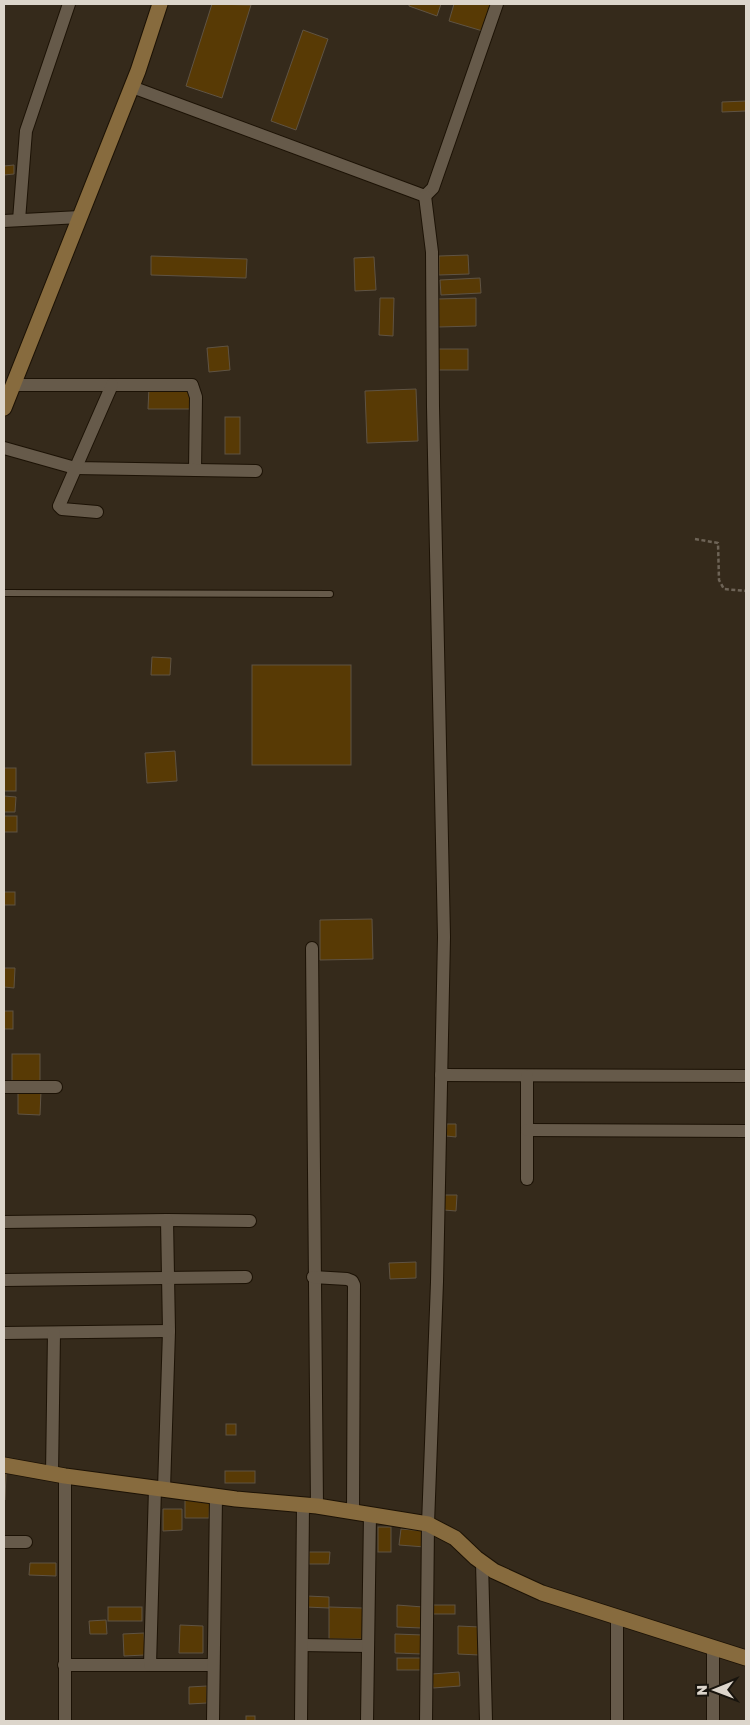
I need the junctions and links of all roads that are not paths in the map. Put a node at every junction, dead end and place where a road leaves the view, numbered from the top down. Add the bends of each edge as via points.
1 (70, 4) edge
2 (160, 4) edge
3 (497, 4) edge
4 (132, 87) junction
5 (425, 196) junction
6 (80, 217) junction
7 (19, 220) junction
8 (4, 221) edge
9 (13, 385) junction
10 (112, 385) junction
11 (4, 408) edge
12 (4, 448) edge
13 (75, 468) junction
14 (195, 470) junction
15 (256, 471) dead end
16 (97, 512) dead end
17 (4, 593) edge
18 (330, 594) dead end
19 (312, 948) dead end
20 (441, 1075) junction
21 (527, 1076) junction
22 (746, 1076) edge
23 (4, 1087) edge
24 (56, 1087) dead end
25 (527, 1130) junction
26 (746, 1131) edge
27 (527, 1180) dead end
28 (167, 1220) junction
29 (250, 1221) dead end
30 (4, 1222) edge
31 (246, 1277) dead end
32 (313, 1277) junction
33 (169, 1278) junction
34 (4, 1280) edge
35 (169, 1331) junction
36 (4, 1333) edge
37 (54, 1333) junction
38 (4, 1465) edge
39 (59, 1475) junction
40 (159, 1489) junction
41 (216, 1496) junction
42 (310, 1506) junction
43 (353, 1512) junction
44 (370, 1515) junction
45 (428, 1524) junction
46 (4, 1542) edge
47 (26, 1542) dead end
48 (482, 1562) junction
49 (617, 1617) junction
50 (302, 1645) junction
51 (368, 1646) junction
52 (713, 1647) junction
53 (746, 1658) edge
54 (64, 1664) junction
55 (150, 1665) junction
56 (212, 1665) junction
57 (65, 1721) edge
58 (213, 1721) edge
59 (301, 1721) edge
60 (367, 1721) edge
61 (426, 1721) edge
62 (486, 1721) edge
63 (617, 1721) edge
64 (713, 1721) edge

1 - 7 street via 26,131
2 - 4 street
3 - 5 street via 433,188
4 - 5 street
4 - 6 street
5 - 20 street via 432,252 444,937
6 - 7 street
6 - 9 street
7 - 8 street
9 - 10 street
9 - 11 street
10 - 13 street
10 - 14 street via 192,385 196,397
12 - 13 street
13 - 14 street
13 - 16 street via 59,507
14 - 15 street
17 - 18 lane
19 - 32 street
20 - 21 street
20 - 45 street
21 - 22 street
21 - 25 street
23 - 24 street
25 - 26 street
25 - 27 street
28 - 29 street
28 - 30 street
28 - 33 street
31 - 33 street
32 - 42 street
32 - 43 street via 347,1279 354,1286
33 - 34 street
33 - 35 street
35 - 37 street
35 - 40 street
36 - 37 street
37 - 39 street
38 - 39 street
39 - 40 street
39 - 54 street
40 - 41 street
40 - 55 street
41 - 42 street
41 - 56 street
42 - 43 street
42 - 50 street
43 - 44 street
44 - 45 street
44 - 51 street
45 - 48 street via 455,1538
45 - 61 street
46 - 47 street
48 - 49 street via 513,1581 542,1593
48 - 62 street
49 - 52 street
49 - 63 street
50 - 51 street
50 - 59 street
51 - 60 street
52 - 53 street
52 - 64 street
54 - 55 street
54 - 57 street
55 - 56 street
56 - 58 street

